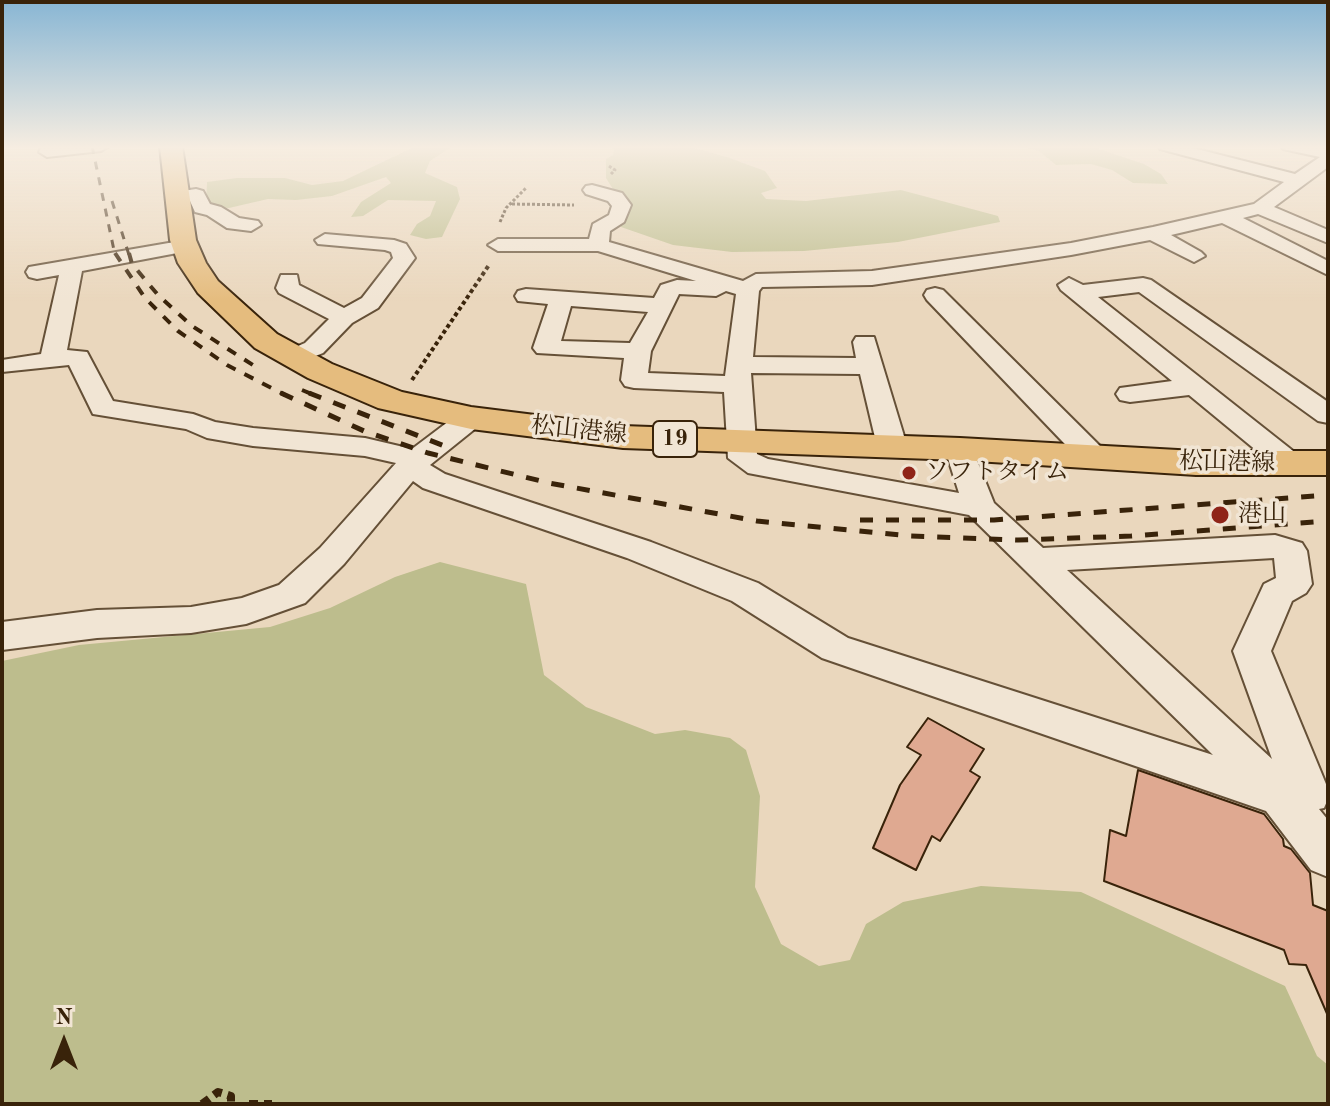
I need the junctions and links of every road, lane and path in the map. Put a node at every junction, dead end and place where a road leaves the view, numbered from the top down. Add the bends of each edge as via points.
1 (176, 197) edge
2 (197, 198) edge
3 (517, 198) edge
4 (588, 198) joint
5 (598, 198) edge
6 (616, 198) edge
7 (1275, 198) edge
8 (511, 204) junction
9 (1260, 208) junction
10 (1224, 216) junction
11 (251, 225) dead end
12 (1153, 233) junction
13 (1328, 237) edge
14 (325, 240) dead end
15 (498, 245) junction
16 (599, 245) junction
17 (186, 246) junction
18 (1071, 249) junction
19 (1194, 256) dead end
20 (72, 267) junction
21 (1328, 269) edge
22 (1107, 270) dead end
23 (37, 272) dead end
24 (289, 280) dead end
25 (748, 290) junction
26 (935, 295) dead end
27 (526, 296) dead end
28 (562, 297) junction
29 (663, 306) junction
30 (344, 318) junction
31 (638, 351) junction
32 (75, 357) junction
33 (293, 357) junction
34 (8, 366) dead end
35 (738, 375) junction
36 (1194, 386) junction
37 (1130, 394) dead end
38 (391, 400) junction
39 (1328, 415) edge
40 (471, 418) junction
41 (740, 440) junction
42 (892, 446) junction
43 (960, 449) junction
44 (1095, 458) junction
45 (414, 463) junction
46 (1328, 463) edge
47 (1291, 464) junction
48 (979, 507) junction
49 (1038, 560) junction
50 (2, 636) edge
51 (1281, 797) junction
52 (1328, 855) edge
53 (202, 1104) edge
54 (231, 1104) edge
55 (249, 1104) edge
56 (272, 1104) edge

1 - 17 main road, 松山港線 / 19
2 - 11 street via 202,208 234,224
3 - 8 path
4 - 5 street
4 - 8 path
6 - 16 street via 622,205 617,218 600,228
7 - 9 street
8 - 15 path via 497,232
9 - 10 street
9 - 13 street
10 - 12 street
10 - 21 street
12 - 18 street
12 - 19 street
14 - 30 street via 387,244 399,248 404,258 370,303
15 - 16 street
15 - 38 path via 452,325
16 - 25 street
17 - 20 street
17 - 33 main road, 松山港線 / 19 via 208,287 227,307
18 - 22 street
18 - 25 street via 872,278 756,281
20 - 23 street
20 - 32 street
24 - 30 street via 287,288
25 - 29 street via 677,287 669,290
25 - 35 street
26 - 44 street
27 - 28 street
28 - 29 street
28 - 31 street via 546,348
29 - 31 street
30 - 33 street via 314,348
31 - 35 street via 634,380
32 - 34 street
32 - 45 street via 103,408 253,437 365,447
33 - 38 main road, 松山港線 / 19
35 - 41 street
35 - 42 street via 869,354
36 - 37 street
36 - 39 street via 1074,288 1143,285
36 - 47 street
38 - 40 main road, 松山港線 / 19
40 - 41 main road, 松山港線 / 19 via 623,437
40 - 45 street
41 - 42 main road, 松山港線 / 19
41 - 48 street via 743,458 759,467
42 - 43 main road, 松山港線 / 19
43 - 44 main road, 松山港線 / 19
43 - 48 street
44 - 47 main road, 松山港線 / 19
45 - 50 street via 292,594 246,611 191,620
45 - 51 street via 434,481 745,592 835,648
46 - 47 main road, 松山港線 / 19
48 - 49 street
49 - 51 street
49 - 51 street via 1275,546 1290,551 1294,584 1277,593 1252,651 1308,794
51 - 52 street
53 - 54 path via 218,1092 231,1096
55 - 56 path

